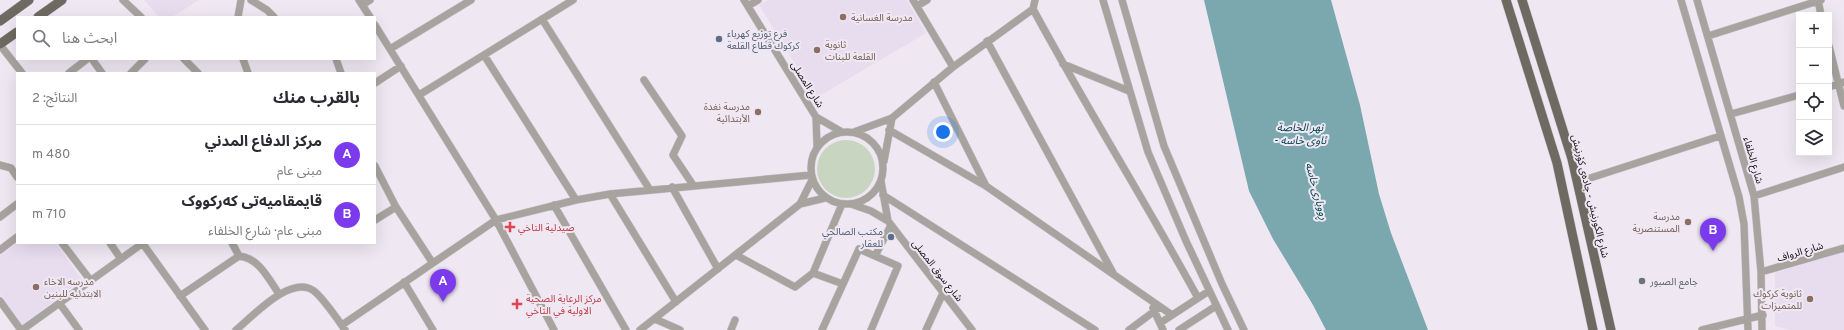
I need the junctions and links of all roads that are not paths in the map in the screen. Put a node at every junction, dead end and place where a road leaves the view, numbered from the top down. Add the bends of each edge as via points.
1 (29, 0) edge
2 (62, 0) edge
3 (123, 0) edge
4 (241, 0) edge
5 (251, 0) edge
6 (370, 0) edge
7 (471, 0) edge
8 (572, 0) edge
9 (758, 0) edge
10 (927, 0) edge
11 (1035, 0) edge
12 (1103, 0) edge
13 (1122, 0) edge
14 (1506, 0) edge
15 (1522, 0) edge
16 (1681, 0) edge
17 (1697, 0) edge
18 (1819, 0) edge
19 (361, 2) edge
20 (746, 3) edge
21 (915, 3) edge
22 (1033, 9) junction
23 (1821, 12) edge
24 (39, 16) edge
25 (139, 16) edge
26 (238, 16) edge
27 (273, 16) edge
28 (369, 16) edge
29 (542, 19) junction
30 (0, 21) edge
31 (376, 27) edge
32 (16, 33) edge
33 (1708, 36) junction
34 (988, 41) junction
35 (0, 44) edge
36 (390, 48) junction
37 (1830, 48) edge
38 (1540, 53) junction
39 (484, 55) junction
40 (1525, 58) junction
41 (86, 60) edge
42 (93, 60) edge
43 (144, 60) edge
44 (185, 60) edge
45 (243, 60) edge
46 (336, 60) edge
47 (1063, 64) junction
48 (402, 66) junction
49 (953, 67) junction
50 (21, 72) edge
51 (70, 72) edge
52 (101, 72) edge
53 (132, 72) edge
54 (197, 72) edge
55 (248, 72) edge
56 (341, 72) edge
57 (1547, 78) junction
58 (644, 80) dead end
59 (376, 81) edge
60 (934, 82) junction
61 (1532, 82) junction
62 (1841, 83) edge
63 (1129, 91) junction
64 (419, 95) junction
65 (1796, 96) edge
66 (1844, 106) edge
67 (1731, 114) junction
68 (816, 117) junction
69 (892, 118) junction
70 (889, 130) junction
71 (842, 132) junction
72 (854, 132) junction
73 (1720, 136) junction
74 (818, 146) junction
75 (883, 163) junction
76 (0, 165) edge
77 (1844, 167) edge
78 (376, 168) edge
79 (16, 176) edge
80 (812, 178) junction
81 (881, 181) junction
82 (1578, 182) junction
83 (693, 185) junction
84 (986, 186) junction
85 (672, 187) junction
86 (650, 190) junction
87 (610, 194) junction
88 (883, 195) junction
89 (1754, 196) junction
90 (825, 198) junction
91 (576, 200) junction
92 (800, 204) junction
93 (842, 204) junction
94 (851, 204) junction
95 (16, 205) edge
96 (554, 205) junction
97 (396, 207) junction
98 (0, 216) edge
99 (376, 219) edge
100 (496, 220) junction
101 (890, 223) junction
102 (16, 238) edge
103 (63, 244) edge
104 (111, 244) edge
105 (142, 244) edge
106 (144, 244) edge
107 (233, 244) edge
108 (1844, 248) edge
109 (0, 250) edge
110 (736, 255) junction
111 (239, 256) junction
112 (875, 256) junction
113 (120, 259) junction
114 (432, 262) junction
115 (718, 269) junction
116 (1762, 272) junction
117 (813, 273) junction
118 (1114, 275) junction
119 (91, 281) junction
120 (404, 282) junction
121 (843, 284) junction
122 (1209, 291) junction
123 (943, 293) junction
124 (279, 294) junction
125 (180, 296) junction
126 (1198, 298) junction
127 (0, 301) edge
128 (676, 302) junction
129 (60, 304) junction
130 (1216, 306) junction
131 (1158, 309) junction
132 (1172, 315) junction
133 (1763, 315) junction
134 (655, 318) junction
135 (1748, 318) junction
136 (735, 320) dead end
137 (1161, 327) edge
138 (344, 328) edge
139 (1748, 328) edge
140 (22, 330) edge
141 (79, 330) edge
142 (205, 330) edge
143 (236, 330) edge
144 (433, 330) edge
145 (554, 330) edge
146 (626, 330) edge
147 (640, 330) edge
148 (680, 330) edge
149 (731, 330) edge
150 (822, 330) edge
151 (871, 330) edge
152 (926, 330) edge
153 (972, 330) edge
154 (1095, 330) edge
155 (1128, 330) edge
156 (1178, 330) edge
157 (1228, 330) edge
158 (1244, 330) edge
159 (1593, 330) edge
160 (1611, 330) edge
161 (1702, 330) edge
162 (1762, 330) edge

1 - 30 main road
2 - 24 main road
3 - 25 street
4 - 26 street
5 - 27 street
6 - 19 street
7 - 36 street
8 - 29 street
9 - 20 street
10 - 21 street
11 - 22 street
12 - 63 street
13 - 158 street via 1164,146
14 - 40 main road
15 - 38 main road, شارع الكورنيش - جادەی کۆرنیش
16 - 73 street
17 - 33 street, شارع الخلفاء
18 - 23 street
18 - 33 street
19 - 28 street
20 - 68 street, شارع المصلى
21 - 49 street
22 - 34 street
22 - 47 street
29 - 39 street
29 - 86 street
31 - 36 street
32 - 35 main road
33 - 67 street, شارع الخلفاء
34 - 49 street
34 - 118 street
35 - 50 street
36 - 48 street
37 - 62 street
38 - 40 main road
38 - 57 main road, شارع الكورنيش - جادەی کۆرنیش
39 - 64 street
39 - 91 street
40 - 61 main road
41 - 51 street
42 - 52 street
43 - 53 street
44 - 54 street
45 - 55 street
46 - 56 street
47 - 63 street
47 - 126 street
48 - 59 street
48 - 64 street
49 - 60 street
57 - 61 main road
57 - 82 main road, شارع الكورنيش - جادەی کۆرنیش
58 - 83 street via 682,136 673,155
60 - 69 street
60 - 84 street
61 - 159 main road via 1557,163
62 - 66 street
63 - 122 street via 1148,152
64 - 100 street
65 - 67 street
67 - 89 street, شارع الخلفاء
68 - 71 street, شارع المصلى
68 - 74 street, شارع المصلى
69 - 70 street
69 - 72 street
70 - 75 street
70 - 84 street
71 - 72 street
71 - 74 street via 824,140
72 - 75 street via 874,143
73 - 82 street
73 - 135 street via 1739,197 1744,224
74 - 80 street via 812,160
75 - 81 street
76 - 79 street via 11,168
77 - 89 street
78 - 97 street
80 - 83 street
80 - 90 street via 817,190
80 - 92 street
81 - 88 street, شارع سوق المصلى
81 - 94 street via 874,192 864,200
82 - 160 main road, شارع الكورنيش - جادەی کۆرنیش
83 - 85 street
84 - 118 street
85 - 86 street
85 - 115 street
86 - 87 street
87 - 91 street
87 - 128 street
88 - 101 street, شارع سوق المصلى
88 - 154 street
89 - 116 street, شارع الخلفاء
90 - 92 street
90 - 93 street
91 - 96 street
92 - 110 street
93 - 94 street
93 - 117 street
94 - 101 street, شارع سوق المصلى via 871,211
95 - 98 street
96 - 100 street
96 - 146 street
97 - 99 street
97 - 114 street
100 - 114 street
100 - 145 street
101 - 112 street
101 - 123 street, شارع سوق المصلى
102 - 109 street
103 - 119 street
104 - 113 street
105 - 113 street
106 - 125 street
107 - 111 street
108 - 116 street, شارع الرواف
110 - 115 street
110 - 117 street via 795,287
111 - 124 street via 248,257 260,266
111 - 125 street
112 - 121 street via 859,249
112 - 151 street via 898,266
113 - 119 street
114 - 120 street
115 - 128 street
116 - 133 street, شارع الخلفاء
117 - 121 street
118 - 131 street via 1149,299
119 - 129 street
120 - 138 street
120 - 144 street
121 - 150 street
122 - 126 street
122 - 130 street
123 - 152 street
123 - 153 street, شارع سوق المصلى
124 - 138 street via 303,286 314,291
124 - 143 street
125 - 142 street
126 - 132 street
127 - 140 street
128 - 134 street
129 - 140 street
129 - 141 street
130 - 156 street
130 - 157 street
131 - 132 street
131 - 137 street
131 - 155 street
132 - 137 street
133 - 135 street
133 - 162 street, شارع الخلفاء
134 - 147 street
134 - 148 street
135 - 139 street
135 - 161 street
136 - 149 street
139 - 162 street

